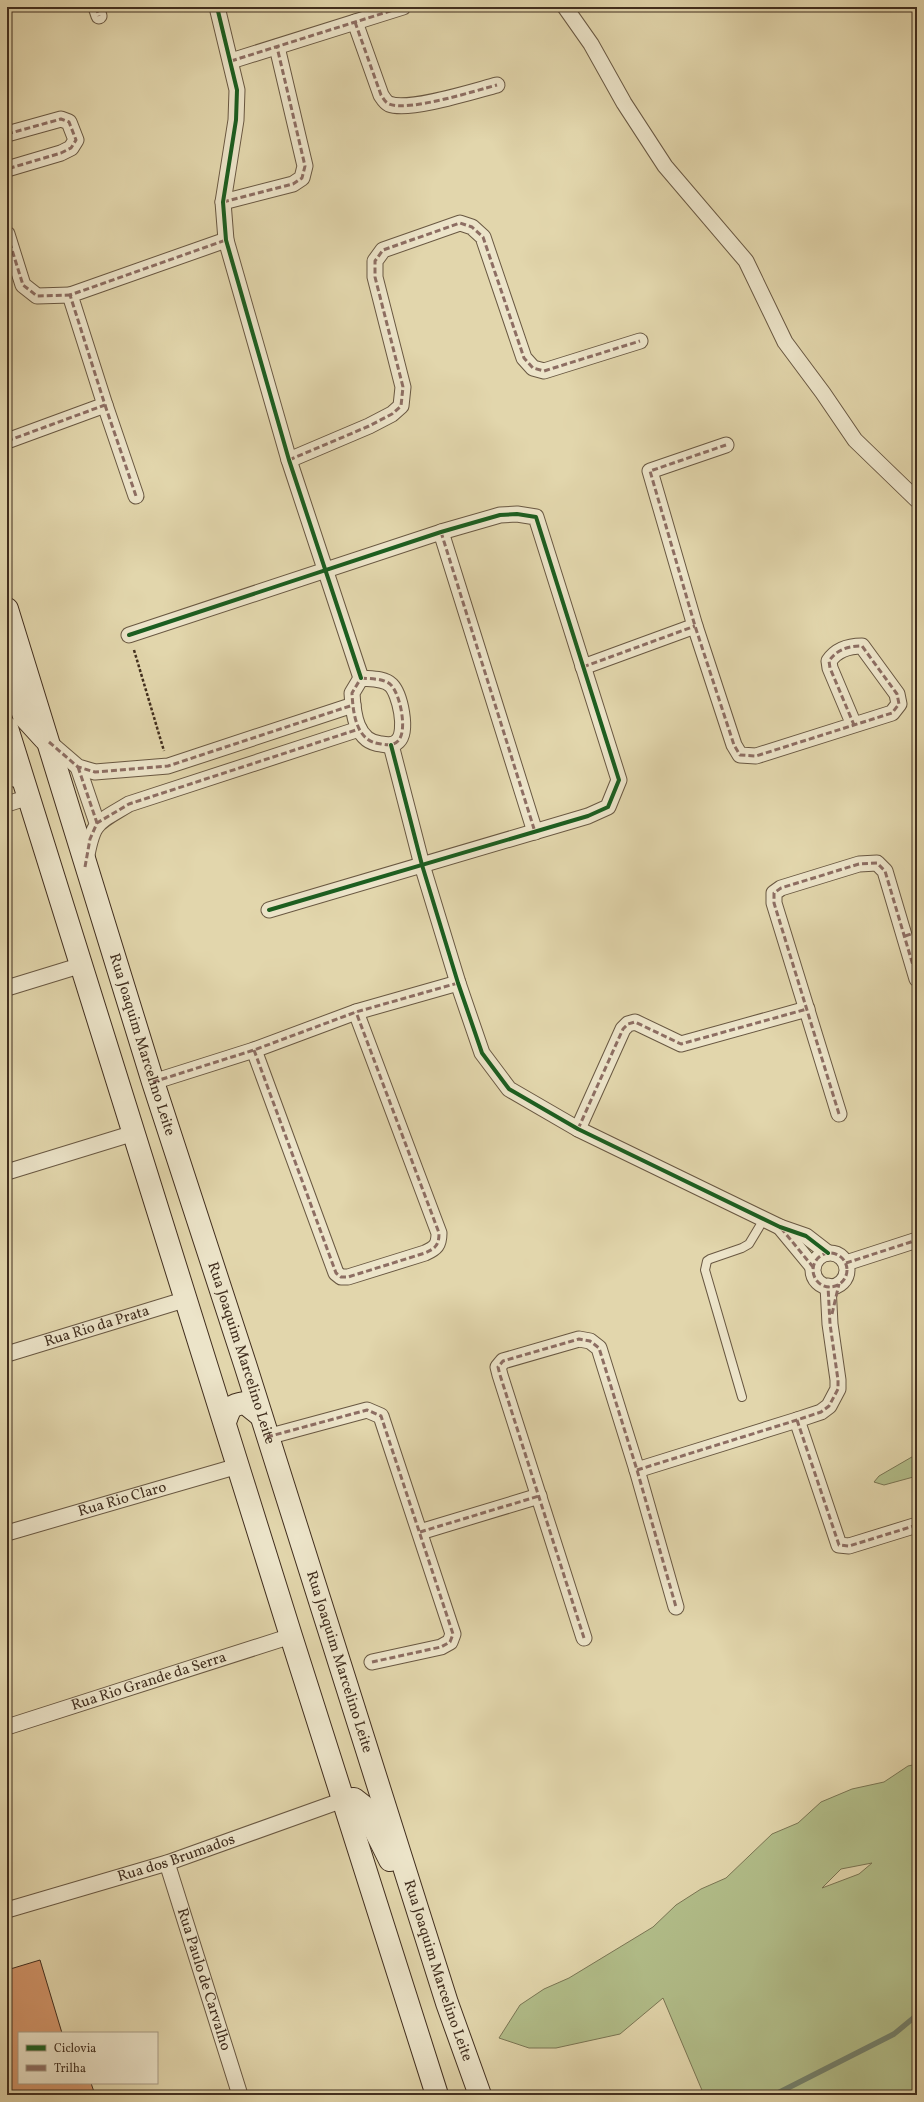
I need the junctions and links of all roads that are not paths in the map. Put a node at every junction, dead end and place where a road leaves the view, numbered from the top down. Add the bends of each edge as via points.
1 (217, 7) edge
2 (403, 7) edge
3 (565, 7) edge
4 (355, 22) junction
5 (277, 47) junction
6 (231, 61) junction
7 (496, 85) dead end
8 (7, 134) edge
9 (7, 169) edge
10 (223, 202) junction
11 (7, 234) edge
12 (226, 240) junction
13 (70, 295) junction
14 (640, 341) dead end
15 (105, 405) junction
16 (7, 441) edge
17 (726, 445) dead end
18 (289, 460) junction
19 (136, 496) dead end
20 (917, 500) edge
21 (441, 532) junction
22 (327, 570) junction
23 (7, 609) edge
24 (695, 626) junction
25 (129, 634) road end
26 (7, 664) edge
27 (583, 667) junction
28 (361, 678) junction
29 (352, 706) junction
30 (854, 725) junction
31 (7, 728) edge
32 (359, 729) junction
33 (49, 742) junction
34 (391, 745) junction
35 (78, 767) junction
36 (20, 788) edge
37 (7, 804) edge
38 (97, 823) junction
39 (535, 832) junction
40 (41, 833) junction
41 (422, 865) junction
42 (85, 867) junction
43 (268, 910) dead end
44 (911, 934) edge
45 (82, 965) junction
46 (120, 974) junction
47 (917, 979) edge
48 (458, 983) junction
49 (7, 988) edge
50 (806, 1009) junction
51 (356, 1012) junction
52 (254, 1050) junction
53 (153, 1082) junction
54 (839, 1114) dead end
55 (578, 1129) junction
56 (134, 1133) junction
57 (7, 1172) edge
58 (764, 1219) junction
59 (780, 1227) junction
60 (917, 1240) edge
61 (828, 1253) junction
62 (846, 1263) junction
63 (813, 1267) junction
64 (834, 1285) junction
65 (187, 1299) junction
66 (7, 1354) edge
67 (245, 1364) junction
68 (210, 1375) junction
69 (742, 1396) dead end
70 (260, 1415) junction
71 (798, 1420) junction
72 (225, 1422) junction
73 (267, 1437) junction
74 (238, 1466) junction
75 (637, 1470) junction
76 (539, 1496) junction
77 (917, 1524) edge
78 (420, 1532) junction
79 (7, 1533) edge
80 (676, 1607) dead end
81 (291, 1636) junction
82 (584, 1638) dead end
83 (372, 1662) dead end
84 (7, 1727) edge
85 (343, 1800) junction
86 (167, 1863) junction
87 (414, 1900) junction
88 (7, 1910) edge
89 (240, 2095) edge
90 (437, 2095) edge
91 (480, 2095) edge

1 - 6 street
2 - 4 street
3 - 20 street via 591,44 624,103 665,166 746,261 785,342 855,440
4 - 5 street
4 - 7 street via 380,95 389,104 402,106 444,99
5 - 6 street
5 - 10 street via 305,166 302,178 293,184
6 - 10 street via 237,90 236,120
8 - 9 street via 62,119 69,122 76,140 71,148 61,153
10 - 12 street
11 - 13 street via 23,285 37,296
12 - 13 street
12 - 18 street
13 - 15 street
14 - 18 street via 544,371 533,368 524,358 483,237 472,227 460,223 383,250 375,261 375,277 403,387 401,406 392,414 369,426
15 - 16 street
15 - 19 street
17 - 24 street via 650,471
18 - 22 street
21 - 22 street
21 - 27 street via 500,515 536,517
21 - 39 street
22 - 25 street
22 - 28 street
23 - 33 main road, Rua Joaquim Marcelino Leite
24 - 27 street
24 - 30 street via 734,745 740,755 756,756
26 - 33 main road via 24,716
27 - 39 street via 619,780 608,807 588,816
28 - 29 street via 352,693
28 - 34 street via 385,681 392,686 403,719 399,740
29 - 32 street
29 - 35 street via 168,766 95,772
30 - 30 street via 892,713 899,704 897,694 862,646 847,647 832,656 829,661
31 - 36 main road
32 - 34 street via 375,744
32 - 38 street via 129,804
33 - 35 street
33 - 42 main road, Rua Joaquim Marcelino Leite
34 - 41 street
35 - 38 street
36 - 37 street
36 - 40 main road
38 - 42 street via 90,839
39 - 41 street
40 - 45 main road
40 - 46 main road via 63,868 94,969 100,976 109,978
41 - 43 street
41 - 48 street
42 - 46 main road, Rua Joaquim Marcelino Leite
44 - 47 street
44 - 50 street via 885,871 876,863 859,864 781,888 774,893 774,903
45 - 49 street
45 - 56 main road
46 - 53 main road, Rua Joaquim Marcelino Leite
48 - 51 street
48 - 55 street via 482,1053 509,1089
50 - 54 street
50 - 55 street via 681,1044 635,1022 628,1024 623,1029
51 - 52 street
51 - 52 street via 439,1233 439,1242 434,1249 425,1254 348,1278 336,1273
52 - 53 street
53 - 67 main road, Rua Joaquim Marcelino Leite
55 - 58 street
56 - 57 street
56 - 65 main road
58 - 59 street
58 - 69 lane via 749,1244 710,1259 705,1270
59 - 61 street via 806,1236
59 - 63 street
60 - 62 street
61 - 62 street via 838,1255
61 - 63 street via 818,1258
62 - 64 street via 846,1275
63 - 64 street via 818,1282
64 - 71 street via 830,1324 838,1389 829,1406 821,1412
65 - 66 street, Rua Rio da Prata
65 - 68 main road
67 - 68 main road via 229,1374
67 - 70 main road, Rua Joaquim Marcelino Leite
68 - 72 main road
70 - 72 main road via 245,1403 235,1404 229,1409
70 - 73 main road, Rua Joaquim Marcelino Leite
71 - 75 street
71 - 77 street via 839,1545 849,1546
72 - 74 main road
73 - 78 street via 367,1410 381,1416
73 - 87 main road, Rua Joaquim Marcelino Leite
74 - 79 street, Rua Rio Claro
74 - 81 main road
75 - 76 street via 599,1348 590,1341 579,1339 503,1361 498,1367
75 - 80 street
76 - 78 street
76 - 82 street
78 - 83 street via 453,1634 450,1642 441,1647
81 - 84 street, Rua Rio Grande da Serra
81 - 85 main road
85 - 86 street, Rua dos Brumados
85 - 87 main road via 354,1799 363,1806 394,1868
85 - 90 main road
86 - 88 street, Rua dos Brumados
86 - 89 street, Rua Paulo de Carvalho
87 - 91 main road, Rua Joaquim Marcelino Leite

